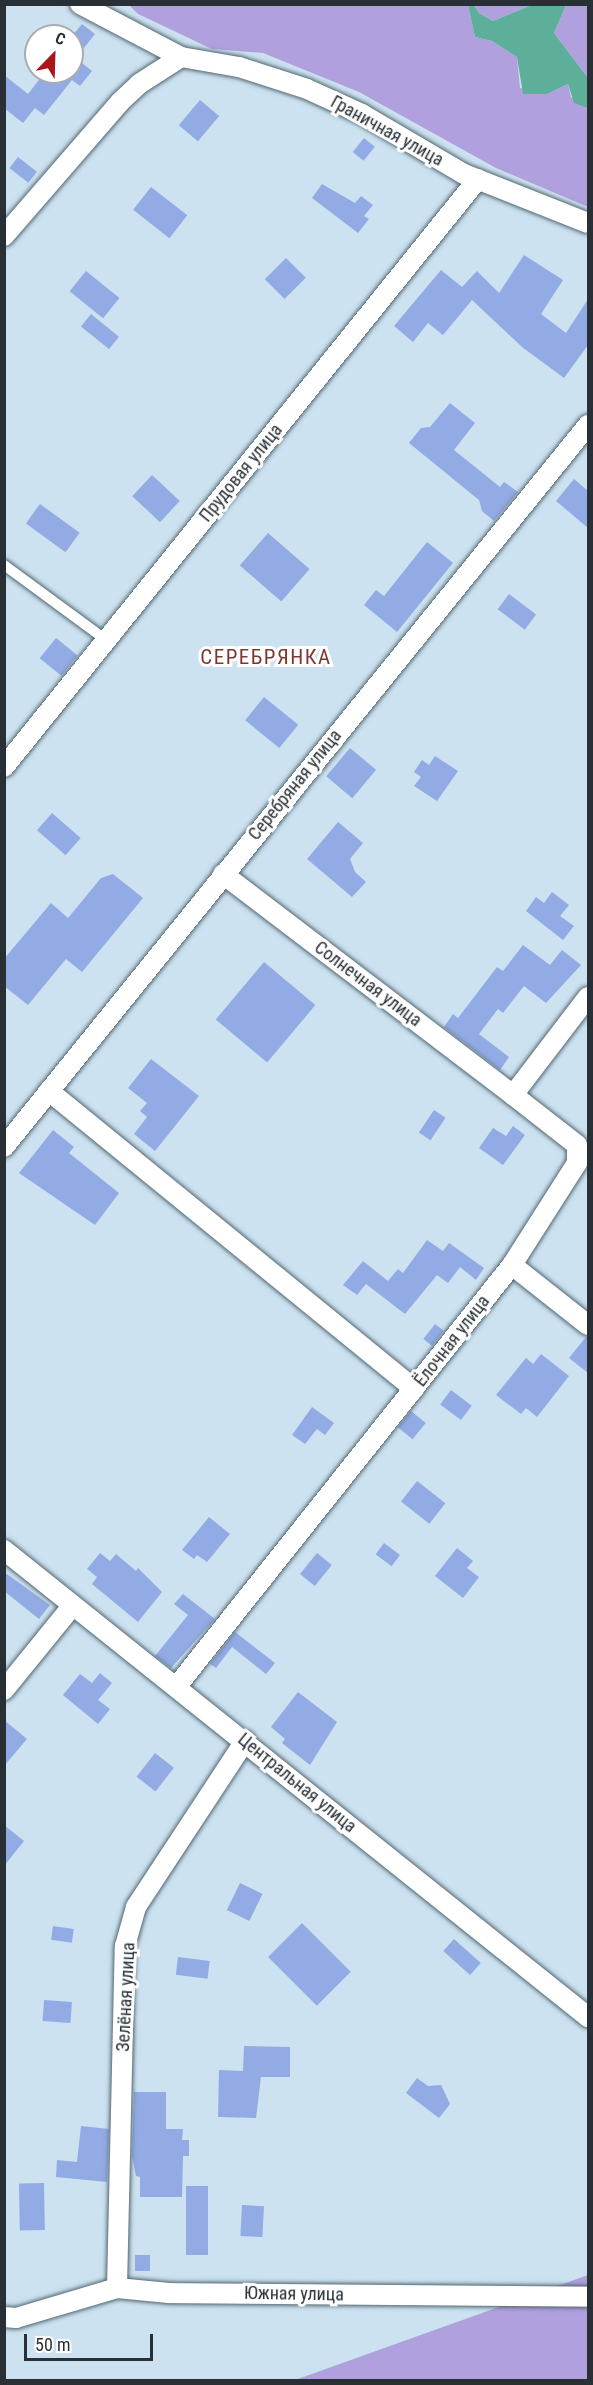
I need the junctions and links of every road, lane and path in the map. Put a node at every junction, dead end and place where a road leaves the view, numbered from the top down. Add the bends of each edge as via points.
1 (83, 5) edge
2 (182, 57) junction
3 (478, 179) junction
4 (588, 223) edge
5 (4, 236) edge
6 (588, 425) edge
7 (4, 565) edge
8 (106, 639) junction
9 (4, 767) edge
10 (223, 874) junction
11 (588, 998) edge
12 (49, 1090) junction
13 (513, 1095) junction
14 (4, 1147) edge
15 (512, 1265) junction
16 (588, 1325) edge
17 (414, 1389) junction
18 (4, 1551) edge
19 (73, 1605) junction
20 (177, 1686) junction
21 (4, 1690) edge
22 (245, 1741) junction
23 (588, 2017) edge
24 (117, 2288) junction
25 (588, 2297) edge
26 (4, 2317) edge

1 - 2 street, Граничная улица
2 - 3 street, Граничная улица via 239,67 307,89 362,114 422,152
2 - 5 street via 139,84 120,102
3 - 4 street, Граничная улица
3 - 8 street, Прудовая улица
6 - 10 street, Серебряная улица
7 - 8 lane
8 - 9 street, Прудовая улица
10 - 12 street, Серебряная улица
10 - 13 street, Солнечная улица
11 - 13 street
12 - 14 street, Серебряная улица
12 - 17 street
13 - 15 street, Ёлочная улица via 577,1145 577,1163
15 - 16 street
15 - 17 street, Ёлочная улица
17 - 20 street, Ёлочная улица
18 - 19 street, Центральная улица
19 - 20 street, Центральная улица
19 - 21 street
20 - 22 street, Центральная улица
22 - 23 street, Центральная улица
22 - 24 street, Зелёная улица via 136,1907 126,1946
24 - 25 street, Южная улица via 169,2293
24 - 26 street, Южная улица via 16,2318

